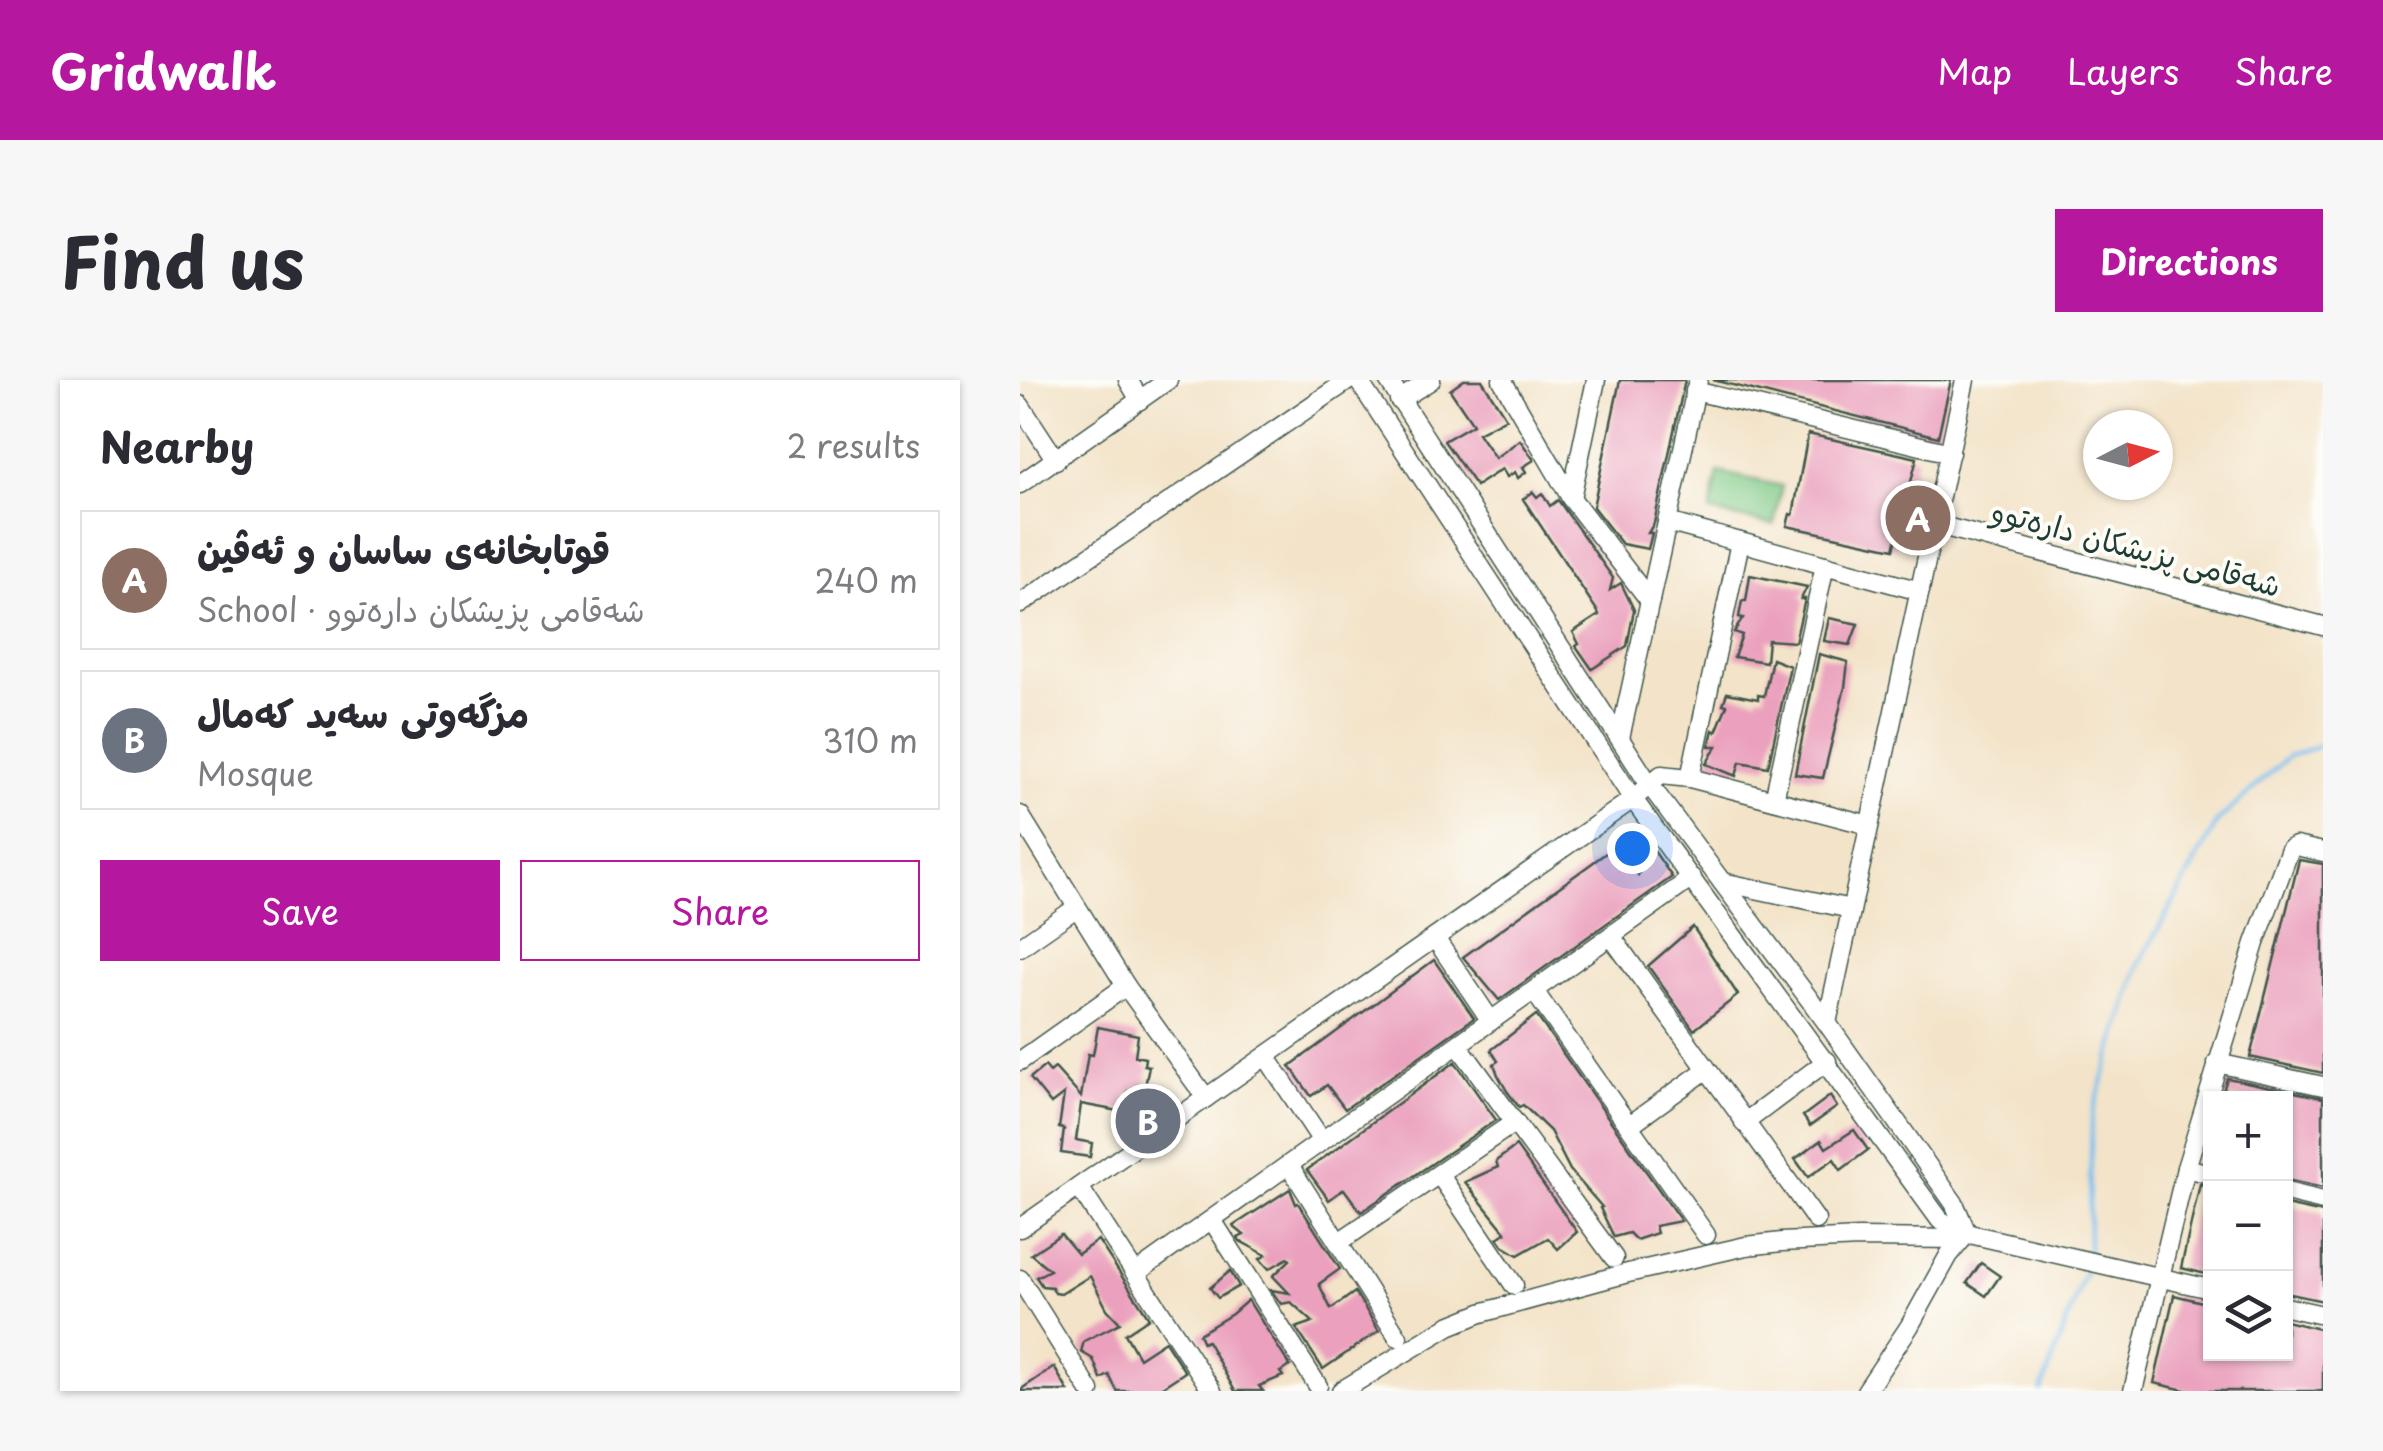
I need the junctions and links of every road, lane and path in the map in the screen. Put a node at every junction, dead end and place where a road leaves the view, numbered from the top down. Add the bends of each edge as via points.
1 (1128, 380) edge
2 (1168, 380) edge
3 (1349, 380) edge
4 (1358, 380) edge
5 (1388, 380) edge
6 (1431, 380) edge
7 (1502, 380) edge
8 (1596, 380) edge
9 (1965, 380) edge
10 (1697, 386) edge
11 (1140, 400) junction
12 (1399, 400) junction
13 (1020, 405) edge
14 (1950, 453) junction
15 (1056, 460) junction
16 (1020, 484) edge
17 (1571, 498) junction
18 (1667, 522) junction
19 (1934, 524) junction
20 (1740, 542) junction
21 (1825, 565) junction
22 (1920, 591) junction
23 (1650, 601) junction
24 (1020, 604) edge
25 (2323, 626) edge
26 (1620, 738) junction
27 (1690, 778) junction
28 (1649, 784) junction
29 (1634, 798) junction
30 (1774, 800) junction
31 (1869, 824) junction
32 (1023, 827) edge
33 (2323, 852) edge
34 (1692, 878) junction
35 (1722, 882) junction
36 (1076, 908) junction
37 (1851, 909) junction
38 (1611, 936) junction
39 (1434, 938) junction
40 (1020, 947) edge
41 (1126, 986) junction
42 (1534, 991) junction
43 (1491, 1022) junction
44 (1826, 1023) junction
45 (1458, 1045) junction
46 (1266, 1056) junction
47 (1020, 1061) edge
48 (1826, 1062) junction
49 (2217, 1063) junction
50 (1706, 1070) junction
51 (2323, 1086) edge
52 (1206, 1098) junction
53 (1515, 1122) junction
54 (1744, 1123) junction
55 (1631, 1124) junction
56 (1322, 1142) junction
57 (1288, 1165) junction
58 (2186, 1168) junction
59 (2203, 1172) edge
60 (1439, 1174) junction
61 (1079, 1187) junction
62 (2293, 1194) edge
63 (2323, 1201) edge
64 (1212, 1220) junction
65 (1816, 1220) dead end
66 (1020, 1228) edge
67 (1706, 1235) dead end
68 (1964, 1236) junction
69 (1339, 1242) junction
70 (1614, 1258) dead end
71 (1136, 1273) junction
72 (1020, 1278) edge
73 (2161, 1278) junction
74 (1514, 1284) dead end
75 (2203, 1288) edge
76 (2293, 1309) edge
77 (2323, 1315) edge
78 (1398, 1336) dead end
79 (1318, 1386) dead end
80 (2134, 1389) edge
81 (1090, 1391) edge
82 (1212, 1391) edge
83 (1341, 1391) edge
84 (1866, 1391) edge
85 (2154, 1391) edge

1 - 11 street
2 - 11 street
3 - 24 street
4 - 29 street
5 - 12 street
6 - 12 street
7 - 17 street
8 - 17 street
9 - 14 street
10 - 14 street
10 - 18 street
11 - 15 street
12 - 26 street
13 - 15 street
14 - 19 street
15 - 16 street
17 - 23 street
18 - 20 street
18 - 23 street
19 - 22 street
19 - 25 street, شەقامی پزیشکان دارەتوو
20 - 21 street
20 - 27 street
21 - 22 street
21 - 30 street
22 - 31 street
23 - 26 street
26 - 28 street
27 - 28 street via 1664,774
27 - 30 street
28 - 29 street
28 - 35 street
29 - 34 street
29 - 39 street
30 - 31 street
31 - 37 street
32 - 36 street
33 - 49 street via 2290,849
34 - 38 street
34 - 48 street
35 - 37 street
35 - 44 street
36 - 40 street
36 - 41 street
37 - 44 street
38 - 42 street
38 - 50 street
39 - 43 street
39 - 46 street
41 - 47 street
41 - 52 street
42 - 43 street
42 - 55 street
43 - 45 street
44 - 68 street via 1954,1203
45 - 53 street
45 - 56 street
46 - 52 street
46 - 56 street
48 - 54 street
48 - 68 street via 1940,1220
49 - 51 street
49 - 58 street
50 - 54 street
50 - 55 street
52 - 61 street
53 - 60 street
53 - 70 street
54 - 65 street
55 - 67 street
56 - 57 street
57 - 64 street
57 - 69 street
58 - 59 street
58 - 73 street
60 - 69 street
60 - 74 street
61 - 66 street
61 - 71 street
62 - 63 street
64 - 71 street
64 - 79 street
68 - 73 street
68 - 83 street via 1746,1246 1624,1274 1465,1319
68 - 84 street
69 - 78 street
71 - 82 street
72 - 81 street
73 - 75 street
73 - 80 street
76 - 77 street
80 - 85 street

